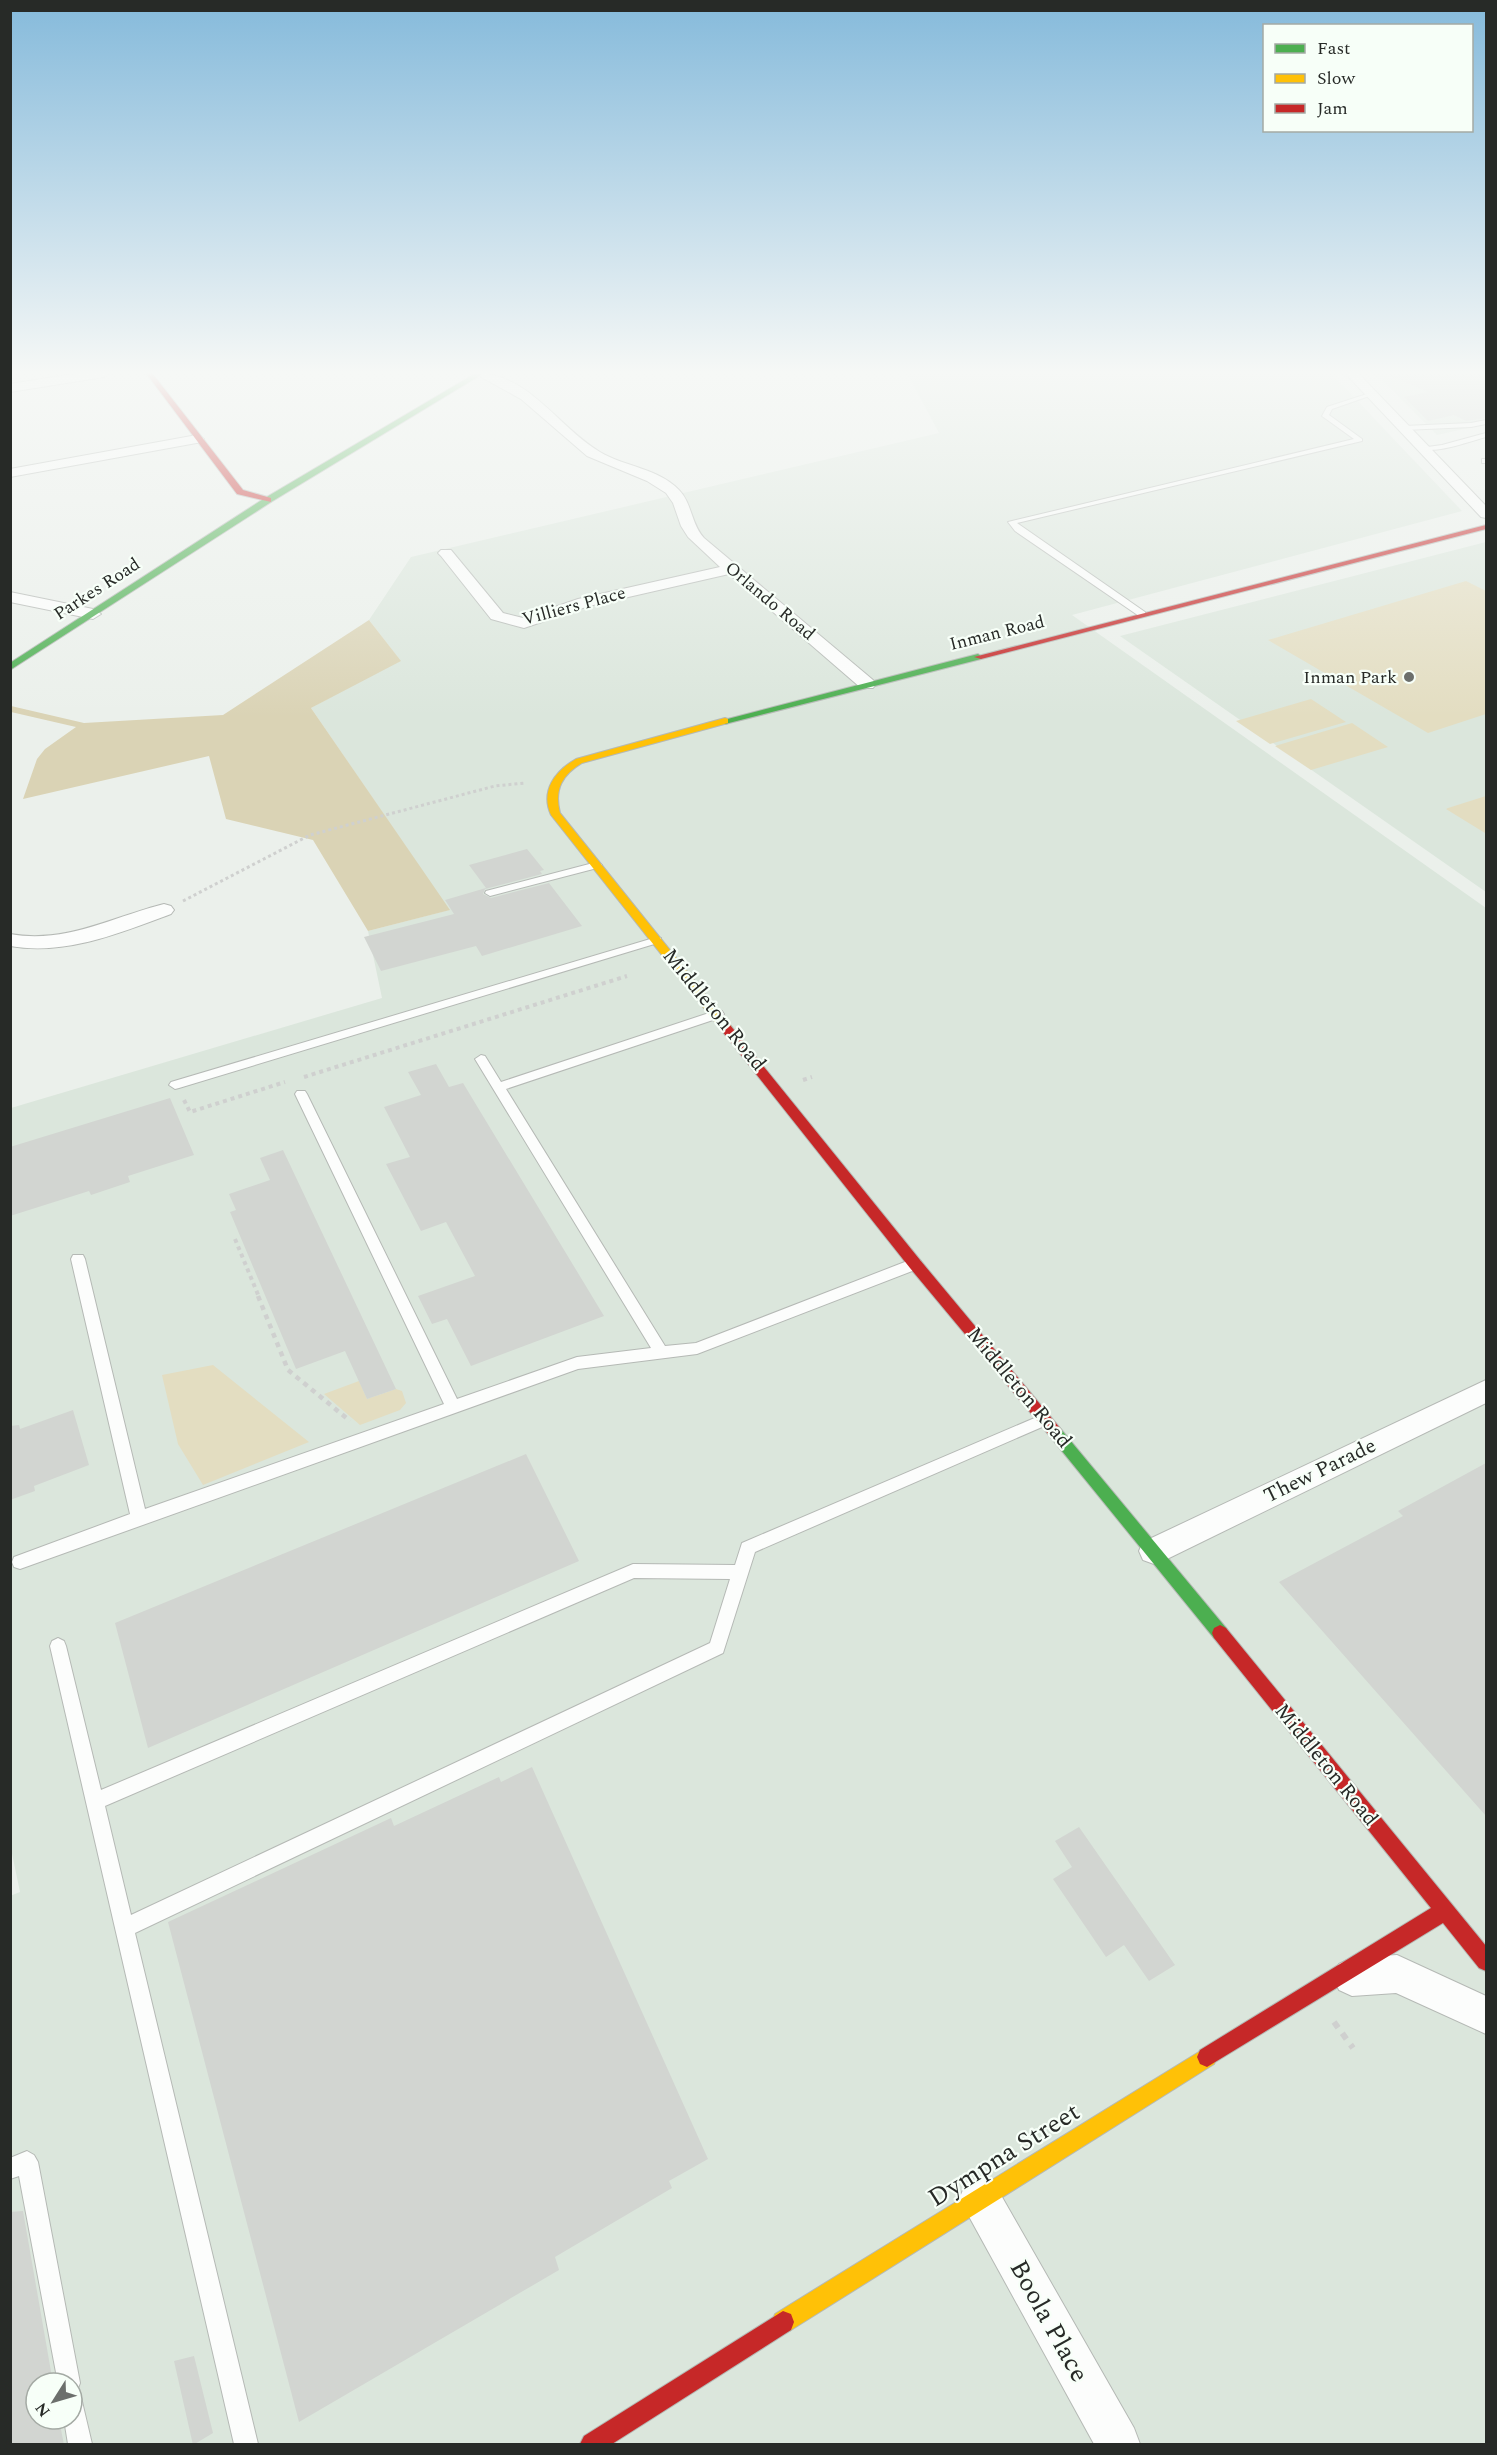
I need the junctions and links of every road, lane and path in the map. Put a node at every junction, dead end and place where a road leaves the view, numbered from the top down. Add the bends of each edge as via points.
1 (236, 488) edge
2 (289, 488) edge
3 (668, 488) edge
4 (1158, 488) edge
5 (1461, 488) edge
6 (268, 500) junction
7 (1486, 514) edge
8 (1486, 527) edge
9 (446, 554) dead end
10 (731, 569) junction
11 (10, 597) edge
12 (93, 614) junction
13 (1142, 614) junction
14 (10, 667) edge
15 (867, 684) junction
16 (526, 783) dead end
17 (555, 813) joint
18 (597, 865) junction
19 (490, 893) dead end
20 (164, 910) joint
21 (10, 940) edge
22 (657, 940) junction
23 (627, 976) dead end
24 (718, 1014) junction
25 (481, 1059) dead end
26 (302, 1077) dead end
27 (291, 1081) dead end
28 (498, 1087) junction
29 (178, 1089) joint
30 (301, 1094) dead end
31 (235, 1239) dead end
32 (78, 1260) dead end
33 (915, 1264) junction
34 (661, 1352) junction
35 (1486, 1391) edge
36 (453, 1407) junction
37 (1046, 1419) junction
38 (351, 1422) dead end
39 (139, 1518) junction
40 (1154, 1551) junction
41 (20, 1562) dead end
42 (740, 1572) junction
43 (58, 1646) dead end
44 (96, 1801) junction
45 (1445, 1911) junction
46 (124, 1928) junction
47 (1486, 1961) edge
48 (1336, 1978) junction
49 (1486, 2015) edge
50 (10, 2169) edge
51 (980, 2197) junction
52 (67, 2371) edge
53 (246, 2445) edge
54 (592, 2445) edge
55 (1118, 2445) edge

1 - 6 street
2 - 6 street, Parkes Road
3 - 10 street, Orlando Road via 685,510 688,527
4 - 13 lane via 1012,522
5 - 7 street
6 - 12 street, Parkes Road
8 - 13 street, Inman Road
9 - 10 street, Villiers Place via 496,616 524,622 584,602
10 - 15 street, Orlando Road
11 - 12 street
12 - 14 street, Parkes Road
13 - 15 street, Inman Road
15 - 17 street, Inman Road via 582,760 556,780 551,794
16 - 20 path via 495,786 310,836
17 - 18 street, Middleton Road
18 - 19 lane
18 - 22 street, Middleton Road
20 - 21 street via 92,934
22 - 24 street, Middleton Road
22 - 29 lane
23 - 26 path
24 - 28 lane
24 - 33 street, Middleton Road
25 - 28 lane
27 - 29 path via 190,1112
28 - 34 lane
30 - 36 lane
31 - 38 path via 288,1370
32 - 39 lane
33 - 34 lane via 697,1348
33 - 37 street, Middleton Road
34 - 36 lane via 577,1363
35 - 40 street, Thew Parade
36 - 39 lane
37 - 40 street, Middleton Road
37 - 42 lane via 748,1548
39 - 41 lane
40 - 45 street, Middleton Road
42 - 44 lane via 633,1571
42 - 46 lane via 717,1648
43 - 44 lane
44 - 46 lane
45 - 47 street, Middleton Road
45 - 48 street, Dympna Street
46 - 53 lane
48 - 49 street via 1397,1974
48 - 51 street, Dympna Street
50 - 52 lane via 27,2162
51 - 54 street, Dympna Street
51 - 55 street, Boola Place

